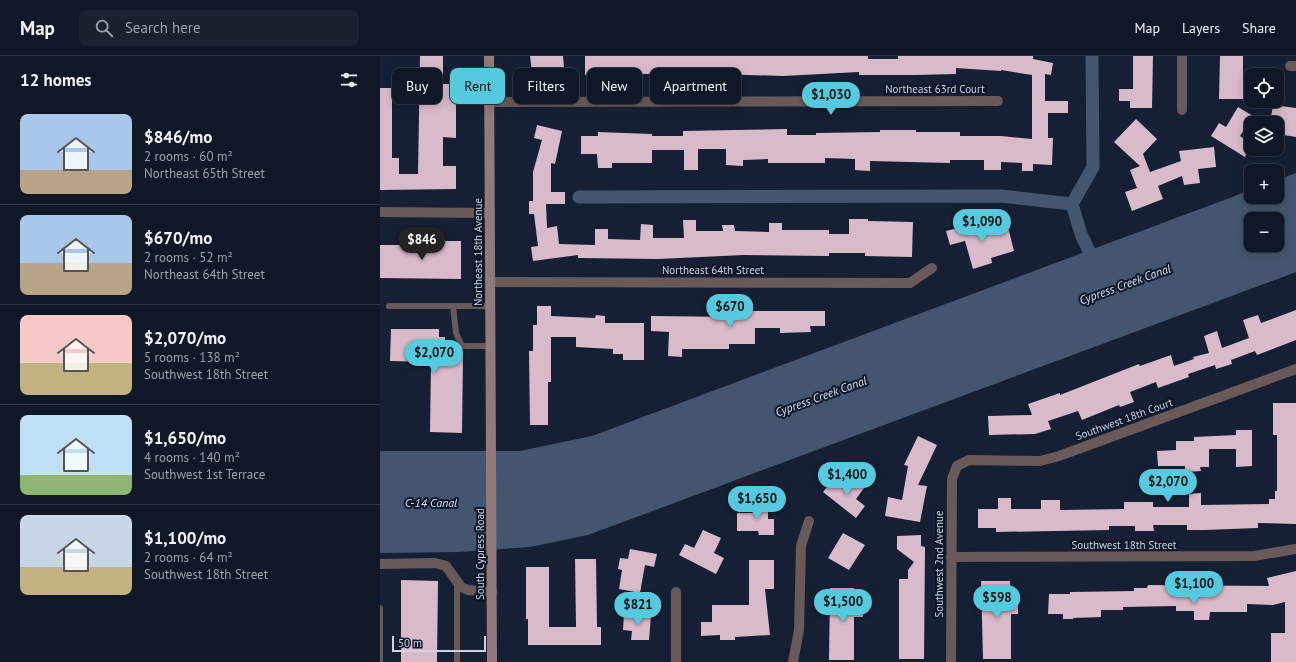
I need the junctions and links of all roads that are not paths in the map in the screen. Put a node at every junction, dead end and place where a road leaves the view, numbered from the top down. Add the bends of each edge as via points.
1 (489, 56) edge
2 (1182, 56) edge
3 (489, 68) edge
4 (998, 101) dead end
5 (505, 102) edge
6 (489, 104) edge
7 (1182, 110) dead end
8 (380, 212) edge
9 (489, 213) junction
10 (932, 268) dead end
11 (490, 282) junction
12 (389, 306) dead end
13 (453, 306) junction
14 (490, 306) junction
15 (491, 346) junction
16 (1296, 369) edge
17 (492, 447) joint
18 (957, 466) joint
19 (809, 521) dead end
20 (1296, 548) edge
21 (951, 557) junction
22 (380, 564) edge
23 (457, 582) junction
24 (492, 592) junction
25 (676, 592) dead end
26 (380, 608) edge
27 (380, 662) edge
28 (457, 662) edge
29 (492, 662) edge
30 (676, 662) edge
31 (793, 662) edge
32 (951, 662) edge

1 - 3 street, Northeast 18th Avenue
2 - 7 street
4 - 5 street, Northeast 63rd Court
6 - 9 street, Northeast 18th Avenue
8 - 9 street
9 - 11 street, Northeast 18th Avenue
10 - 11 street, Northeast 64th Street via 910,283
11 - 14 street, Northeast 18th Avenue
12 - 13 lane
13 - 14 lane
13 - 15 lane via 456,333 462,346
14 - 15 street, Northeast 18th Avenue
15 - 17 street, Northeast 18th Avenue
16 - 18 street, Southwest 18th Court via 1059,456 1040,461 969,460
17 - 24 street, South Cypress Road
18 - 21 street, Southwest 2nd Avenue via 952,479
19 - 31 street via 801,546 799,630
20 - 21 street, Southwest 18th Street via 1254,556
21 - 32 street, Southwest 2nd Avenue
22 - 23 street via 435,562 446,566
23 - 24 street via 468,590
23 - 28 lane
24 - 29 street, South Cypress Road
25 - 30 street
26 - 27 lane

